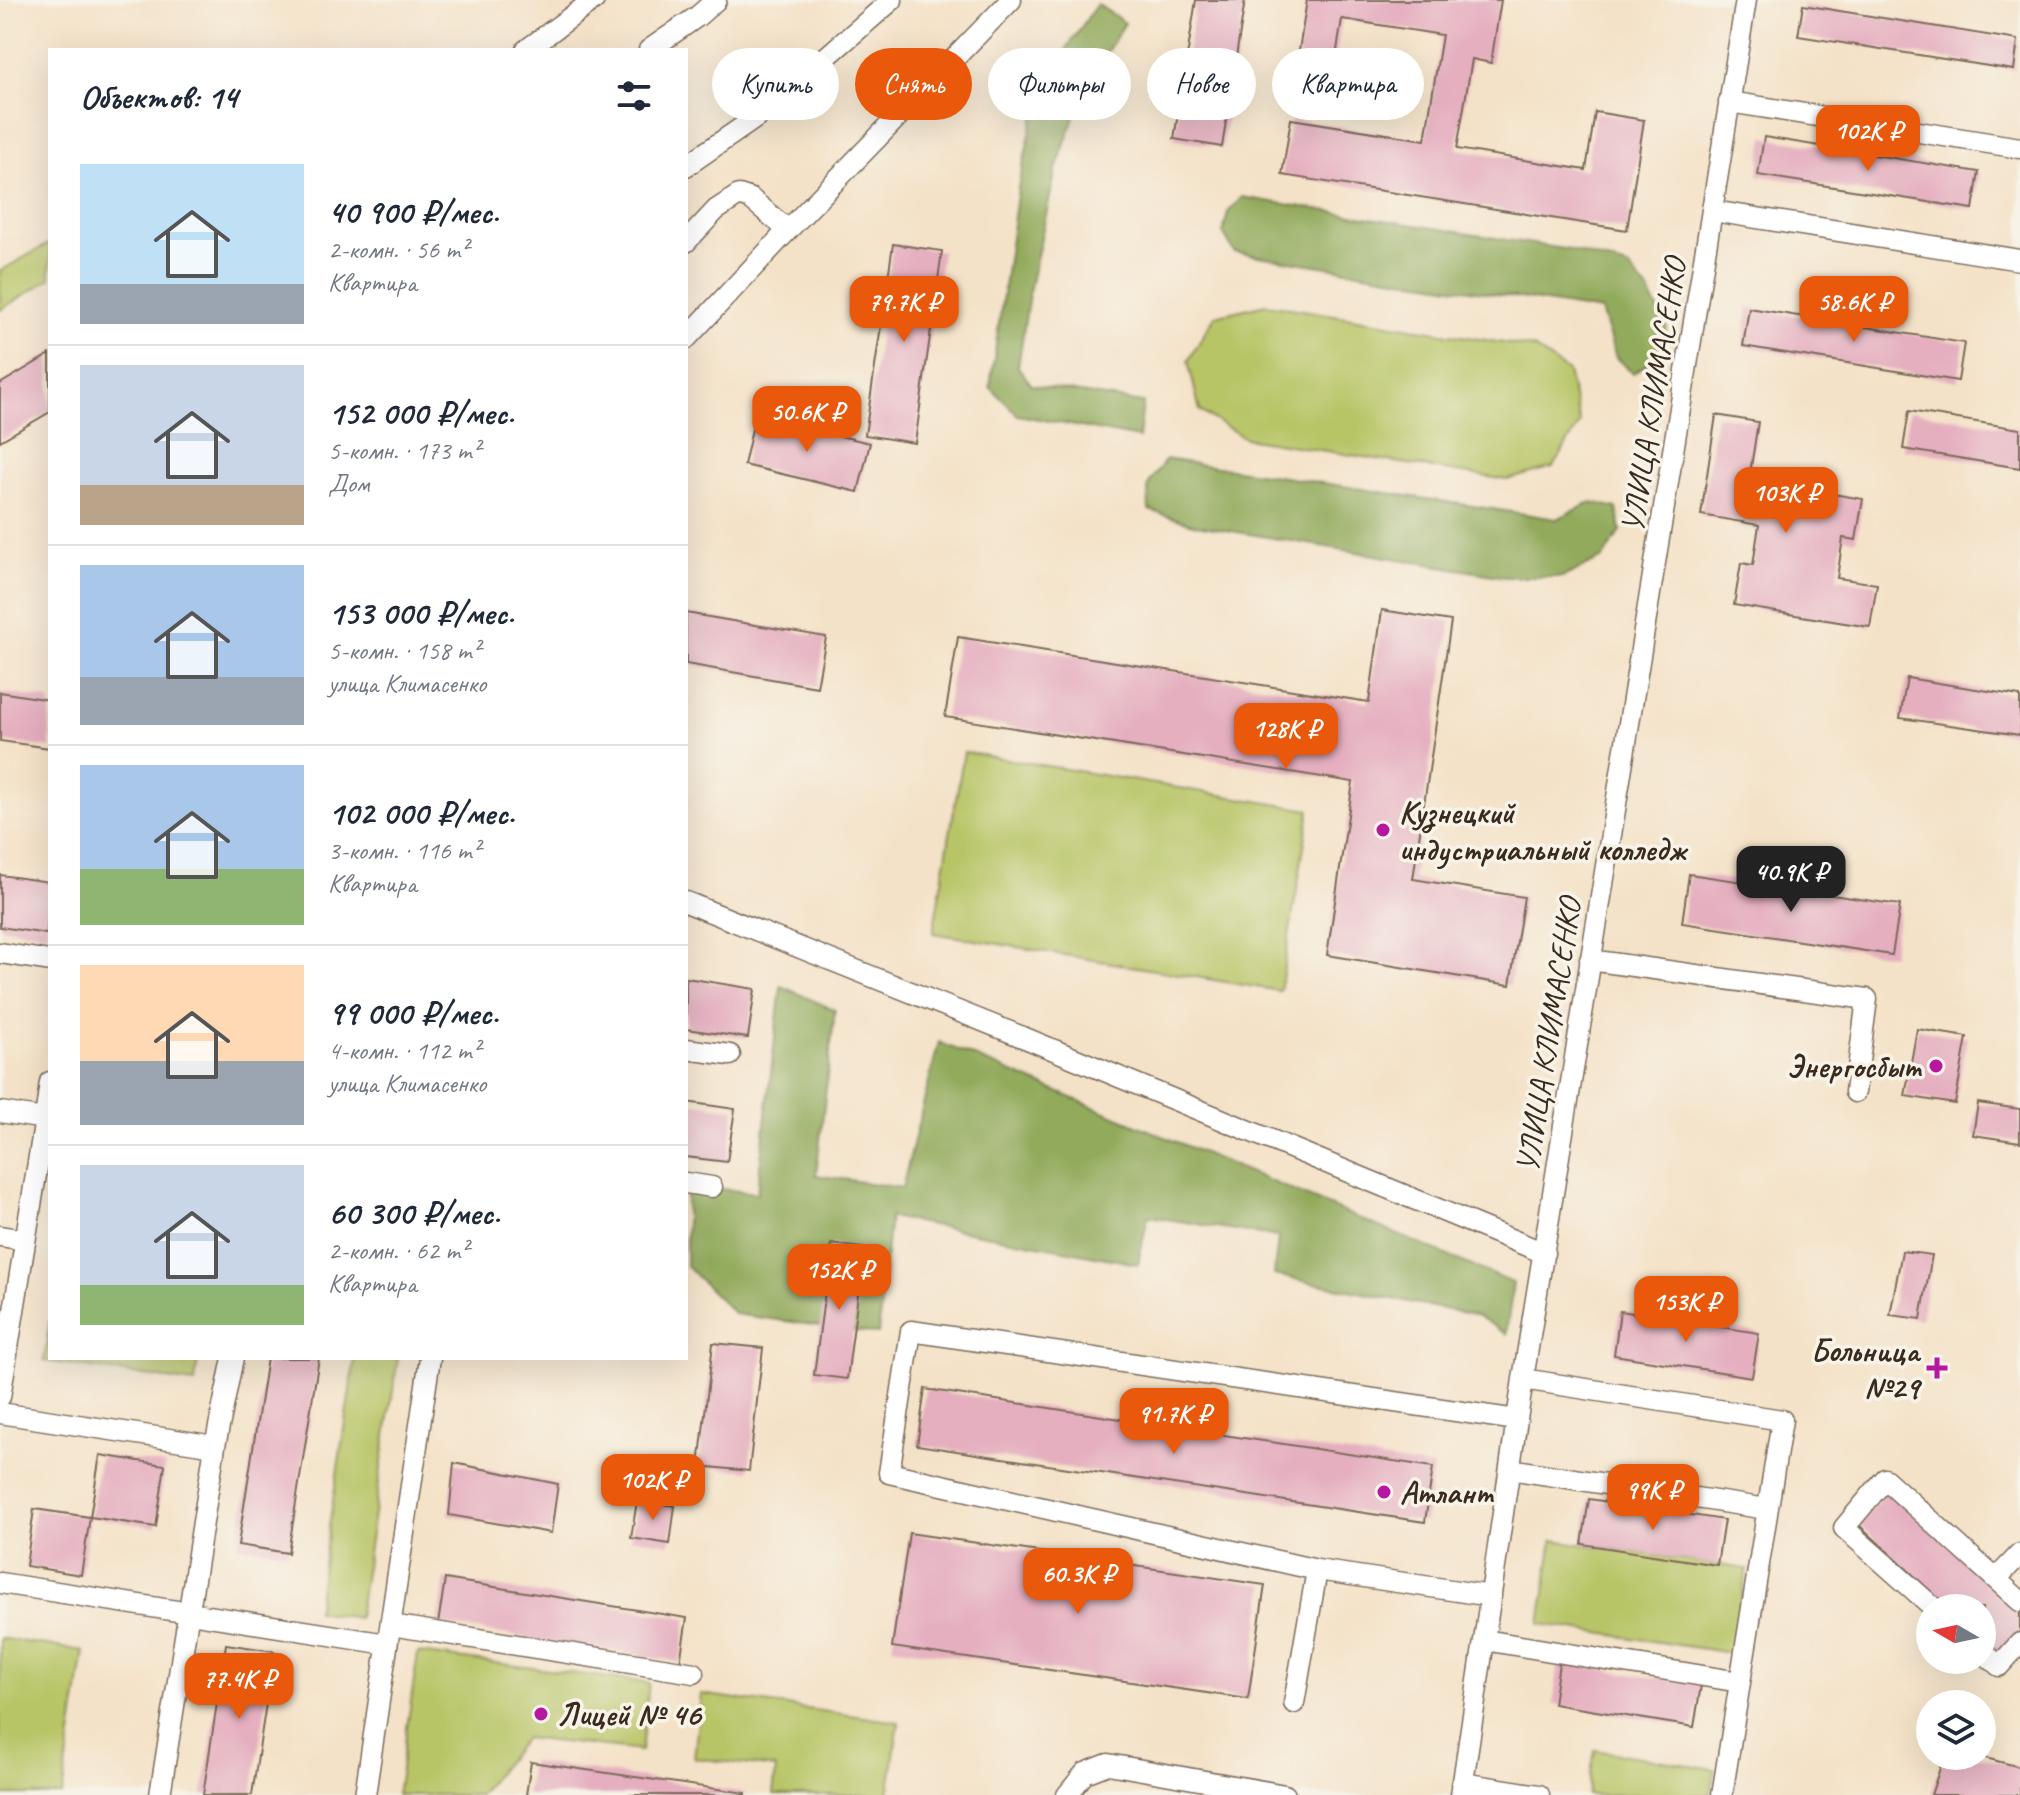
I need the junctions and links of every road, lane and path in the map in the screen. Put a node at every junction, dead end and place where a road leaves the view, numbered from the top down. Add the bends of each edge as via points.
1 (594, 0) edge
2 (716, 0) edge
3 (892, 0) edge
4 (1011, 0) edge
5 (1746, 0) edge
6 (529, 48) edge
7 (652, 48) edge
8 (1729, 102) junction
9 (2020, 148) edge
10 (688, 165) edge
11 (1713, 211) junction
12 (788, 230) junction
13 (688, 240) edge
14 (2020, 260) edge
15 (688, 337) edge
16 (688, 903) edge
17 (0, 953) edge
18 (1590, 960) junction
19 (48, 961) edge
20 (688, 1049) edge
21 (730, 1055) dead end
22 (1855, 1092) dead end
23 (0, 1112) edge
24 (47, 1120) edge
25 (688, 1183) edge
26 (712, 1187) dead end
27 (0, 1236) edge
28 (25, 1240) junction
29 (1544, 1253) junction
30 (233, 1360) edge
31 (430, 1360) edge
32 (1523, 1379) junction
33 (0, 1397) edge
34 (0, 1413) edge
35 (1517, 1420) junction
36 (215, 1446) junction
37 (1510, 1469) junction
38 (1767, 1509) junction
39 (2020, 1554) edge
40 (1317, 1570) junction
41 (1997, 1578) junction
42 (0, 1583) edge
43 (1918, 1594) edge
44 (1491, 1596) junction
45 (2020, 1601) edge
46 (189, 1614) junction
47 (389, 1634) junction
48 (1484, 1640) junction
49 (2020, 1643) edge
50 (1996, 1663) edge
51 (694, 1673) dead end
52 (1740, 1682) junction
53 (1294, 1703) dead end
54 (1462, 1789) edge
55 (160, 1795) edge
56 (365, 1795) edge
57 (1067, 1795) edge
58 (1285, 1795) edge
59 (1539, 1795) edge
60 (1722, 1795) edge

1 - 6 street
2 - 7 street
3 - 10 street via 757,117
4 - 12 street
5 - 8 street, УЛИЦА КЛИМАСЕНКО
8 - 9 street
8 - 11 street, УЛИЦА КЛИМАСЕНКО
11 - 14 street
11 - 18 street, УЛИЦА КЛИМАСЕНКО
12 - 13 street via 739,195
12 - 15 street
16 - 29 street
17 - 19 street
18 - 22 street via 1867,999
18 - 29 street, УЛИЦА КЛИМАСЕНКО
20 - 21 street
23 - 24 street
24 - 28 street
25 - 26 street
27 - 28 street
28 - 33 street
29 - 32 street, УЛИЦА КЛИМАСЕНКО
30 - 36 street
31 - 47 street
32 - 35 street, УЛИЦА КЛИМАСЕНКО
32 - 38 street via 1782,1420
34 - 36 street
35 - 37 street, УЛИЦА КЛИМАСЕНКО
35 - 40 street via 911,1331 889,1473
36 - 46 street
37 - 38 street
37 - 44 street, УЛИЦА КЛИМАСЕНКО
38 - 52 street
39 - 41 street
40 - 44 street
40 - 53 street
41 - 43 street via 1885,1479 1844,1528
41 - 45 street
42 - 46 street
44 - 48 street, УЛИЦА КЛИМАСЕНКО
46 - 47 street
46 - 55 street
47 - 51 street
47 - 56 street
48 - 52 street
48 - 54 street, УЛИЦА КЛИМАСЕНКО
49 - 50 street
52 - 60 street
54 - 59 street
57 - 58 street via 1085,1773 1108,1764

